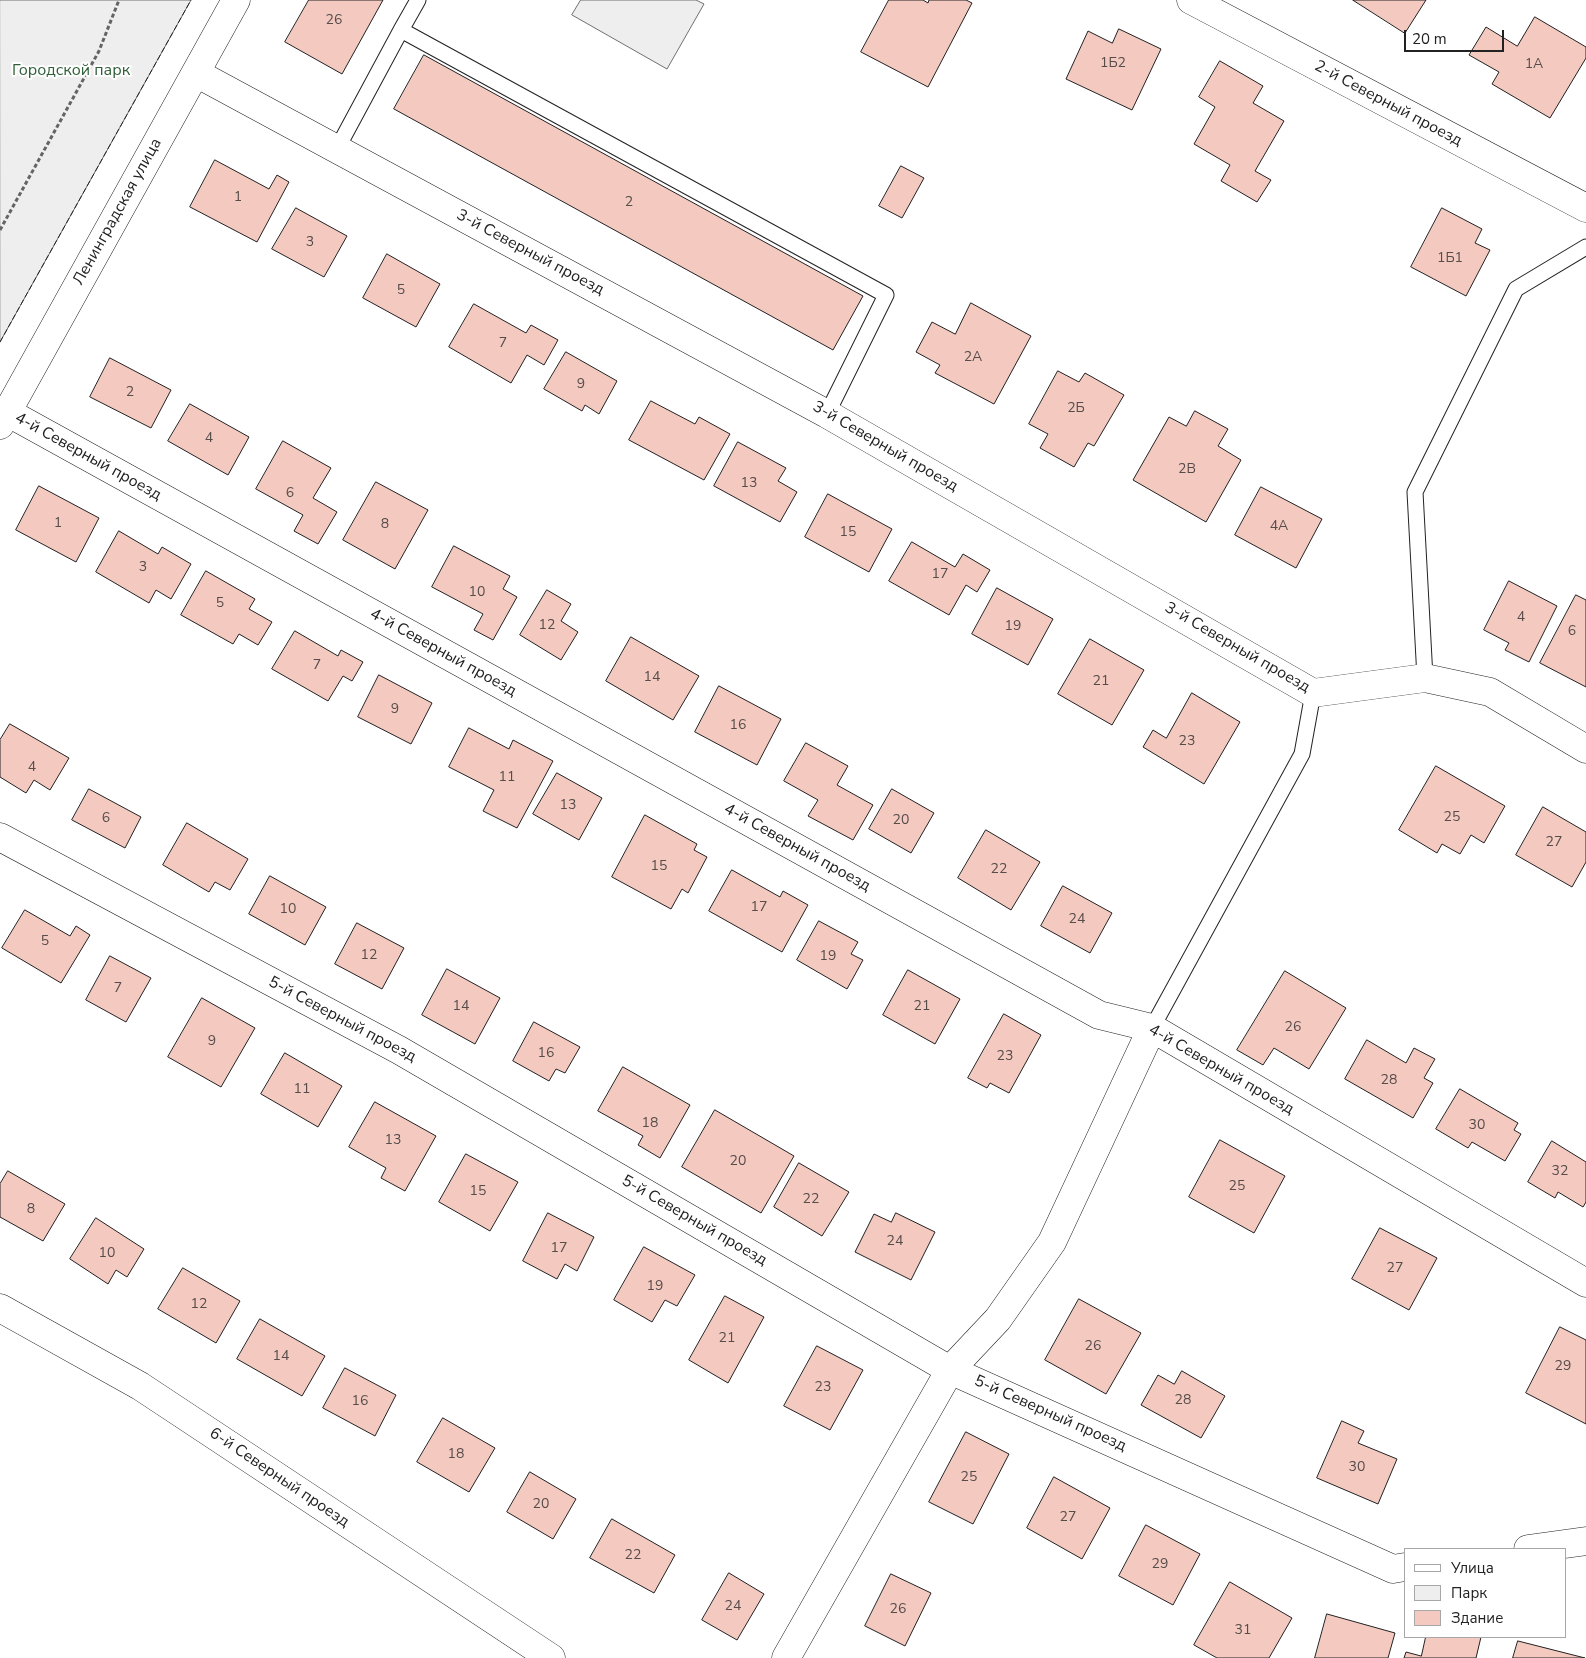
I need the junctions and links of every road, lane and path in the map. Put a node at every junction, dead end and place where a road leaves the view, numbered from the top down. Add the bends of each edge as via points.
1 (119, 0) edge
2 (236, 0) edge
3 (418, 0) edge
4 (1191, 0) edge
5 (402, 30) junction
6 (196, 73) junction
7 (337, 149) junction
8 (1586, 208) edge
9 (0, 230) edge
10 (1586, 246) edge
11 (827, 414) junction
12 (4, 418) edge
13 (1426, 678) junction
14 (1313, 693) junction
15 (1586, 749) edge
16 (0, 837) edge
17 (1152, 1028) junction
18 (1586, 1283) edge
19 (0, 1308) edge
20 (950, 1370) junction
21 (1586, 1541) edge
22 (1535, 1548) edge
23 (1404, 1567) edge
24 (551, 1658) edge
25 (786, 1658) edge

1 - 9 path via 99,51
2 - 6 street, Ленинградская улица
3 - 5 lane
4 - 8 street, 2-й Северный проезд
5 - 7 lane
5 - 11 lane via 886,295
6 - 7 street, 3-й Северный проезд
6 - 12 street, Ленинградская улица
7 - 11 street, 3-й Северный проезд
10 - 13 lane via 1516,289 1415,492
11 - 14 street, 3-й Северный проезд
12 - 17 street, 4-й Северный проезд via 1099,1015
13 - 14 street, 3-й Северный проезд
13 - 15 street, 3-й Северный проезд via 1490,692
14 - 17 lane via 1302,754
16 - 20 street, 5-й Северный проезд via 399,1050
17 - 18 street, 4-й Северный проезд
17 - 20 street via 1052,1242 998,1319
19 - 24 street, 6-й Северный проезд via 140,1386
20 - 23 street, 5-й Северный проезд via 1393,1569
20 - 25 street
21 - 22 street

